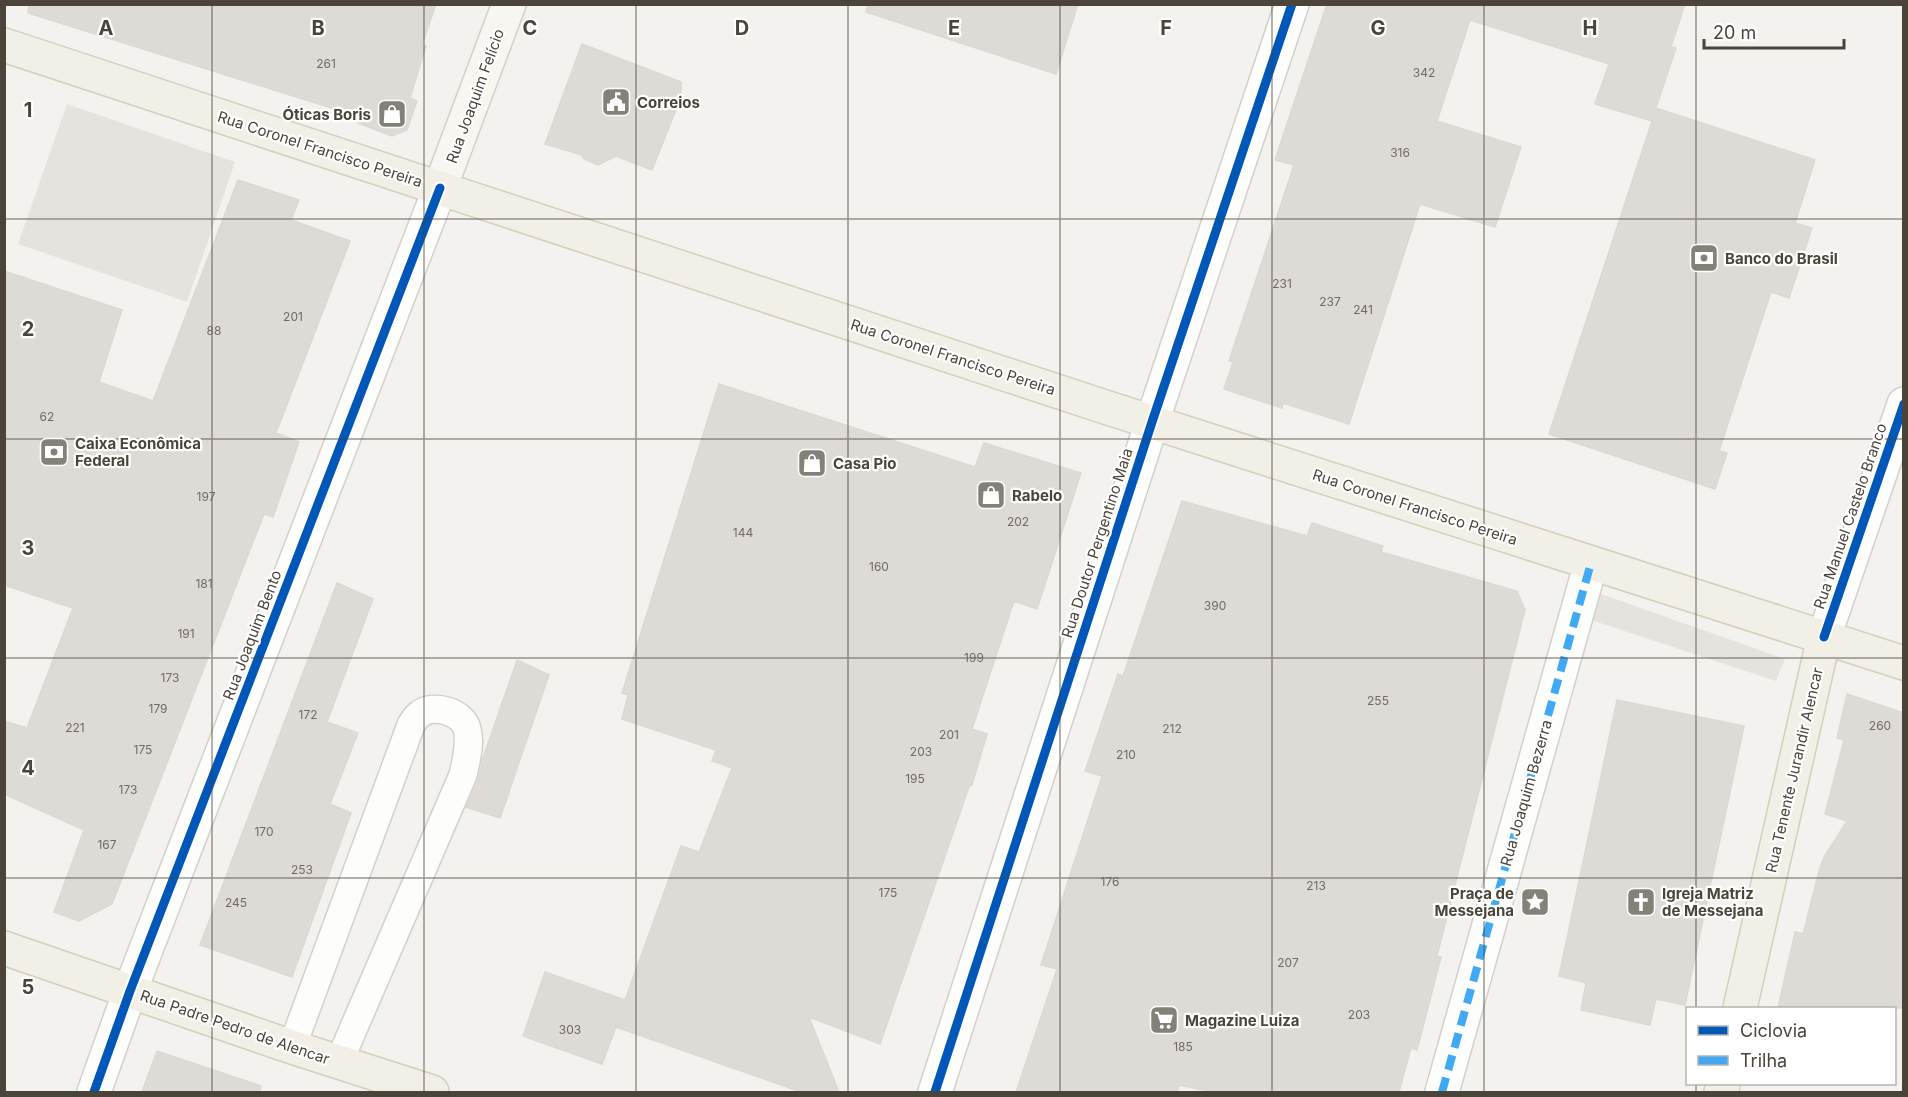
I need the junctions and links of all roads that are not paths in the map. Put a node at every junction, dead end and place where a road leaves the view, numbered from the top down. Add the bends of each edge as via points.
1 (509, 4) edge
2 (1292, 4) edge
3 (4, 45) edge
4 (440, 189) junction
5 (1904, 404) edge
6 (1152, 422) junction
7 (1591, 563) junction
8 (1824, 637) junction
9 (1904, 663) edge
10 (4, 948) edge
11 (130, 991) junction
12 (1740, 1007) edge
13 (292, 1047) junction
14 (339, 1062) junction
15 (94, 1092) edge
16 (432, 1092) edge
17 (935, 1092) edge
18 (1442, 1092) edge

1 - 4 main road, Rua Joaquim Felício
2 - 6 street, Rua Doutor Pergentino Maia
3 - 4 main road, Rua Coronel Francisco Pereira
4 - 6 main road, Rua Coronel Francisco Pereira
4 - 11 street, Rua Joaquim Bento
5 - 8 street, Rua Manuel Castelo Branco
6 - 7 main road, Rua Coronel Francisco Pereira
6 - 17 street, Rua Doutor Pergentino Maia
7 - 8 main road, Rua Coronel Francisco Pereira
7 - 18 street, Rua Joaquim Bezerra
8 - 9 main road, Rua Coronel Francisco Pereira
8 - 12 main road, Rua Tenente Jurandir Alencar
10 - 11 main road, Rua Padre Pedro de Alencar
11 - 13 main road, Rua Padre Pedro de Alencar
11 - 15 street, Rua Joaquim Bento
13 - 14 main road, Rua Padre Pedro de Alencar
13 - 14 lane via 411,725 420,713 435,709 458,715 467,727 469,745 463,775
14 - 16 main road, Rua Padre Pedro de Alencar

